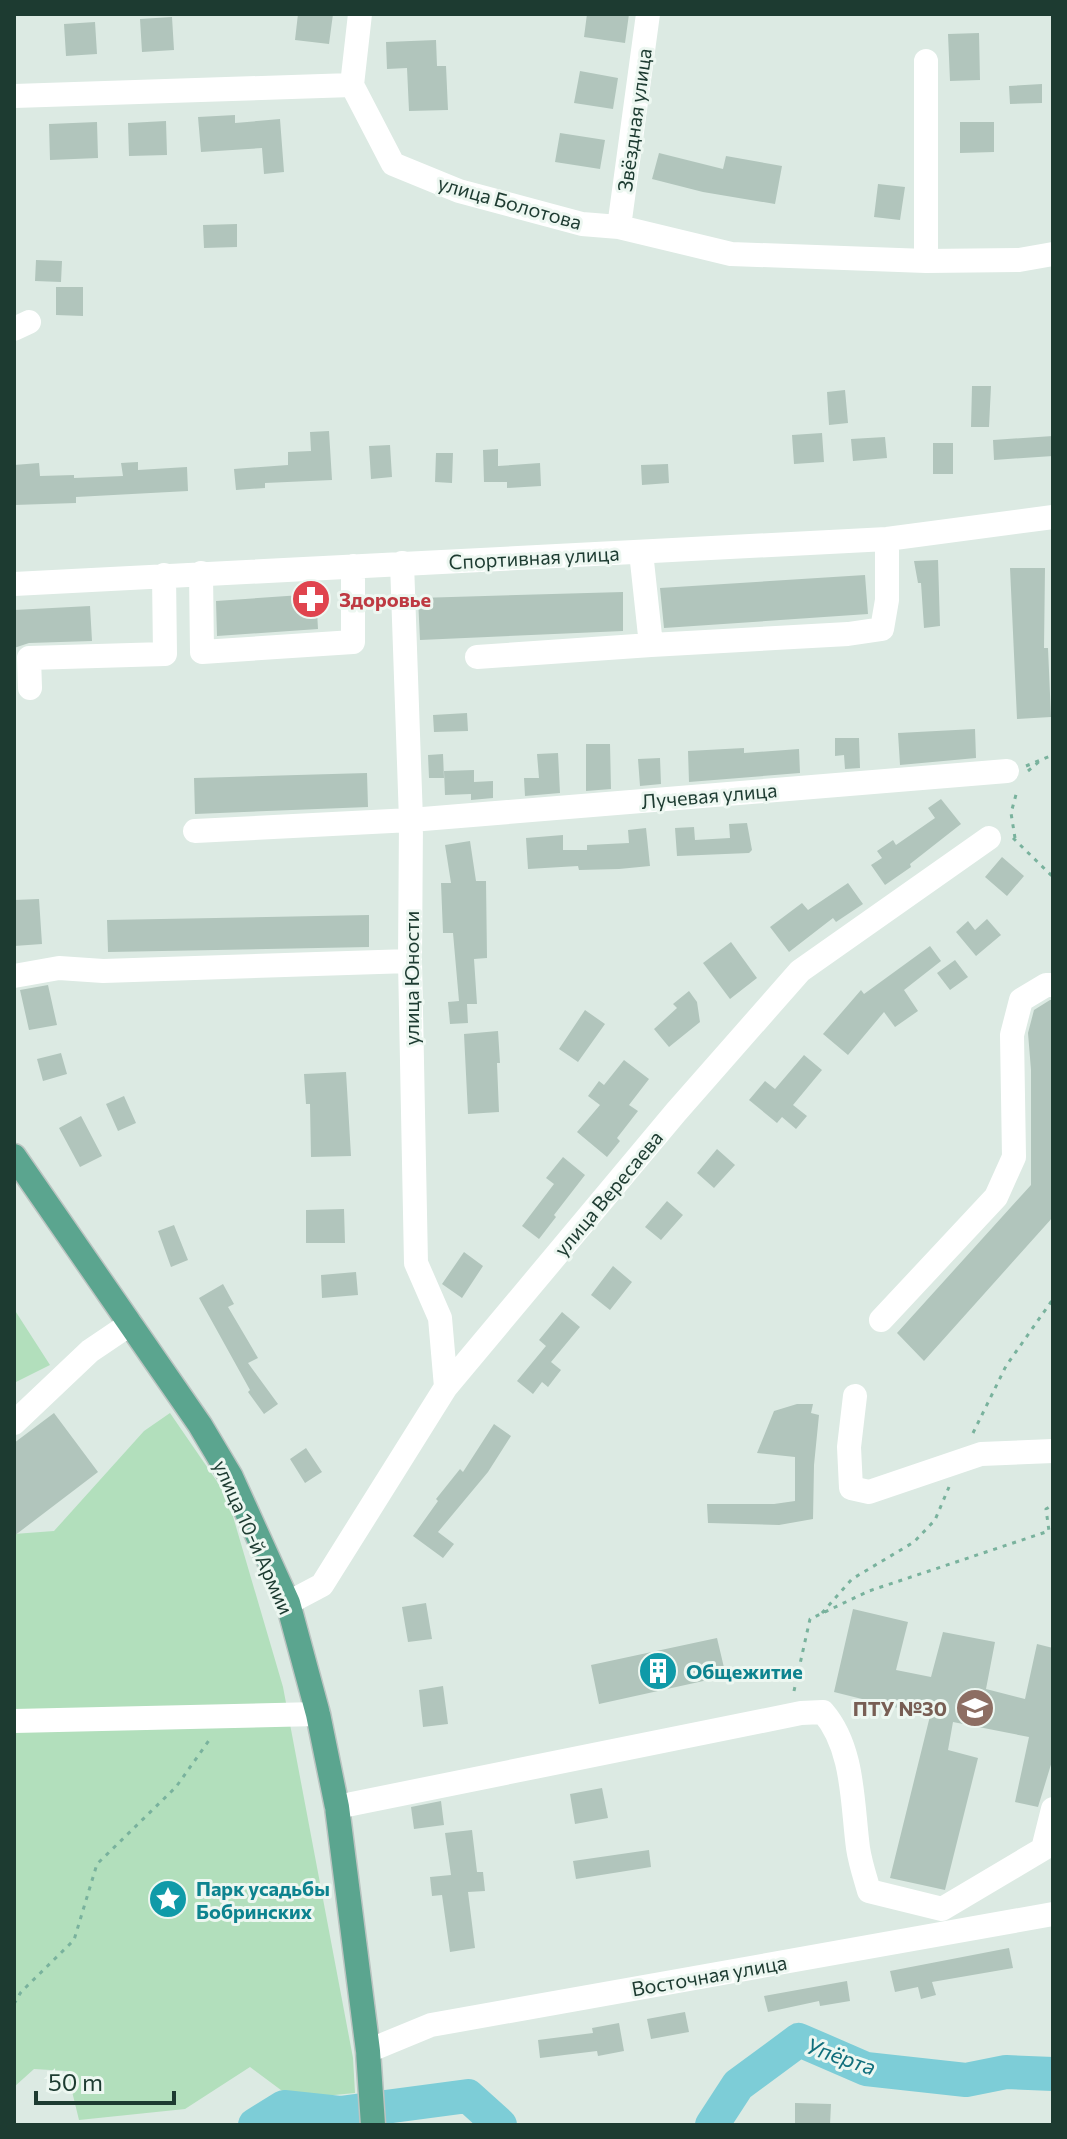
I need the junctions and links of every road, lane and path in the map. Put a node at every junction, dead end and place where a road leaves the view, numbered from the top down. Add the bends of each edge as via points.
1 (360, 14) edge
2 (648, 14) edge
3 (926, 61) dead end
4 (352, 85) junction
5 (14, 96) edge
6 (619, 227) junction
7 (1053, 254) edge
8 (926, 261) junction
9 (1053, 517) edge
10 (887, 539) junction
11 (641, 552) junction
12 (402, 563) junction
13 (353, 566) junction
14 (201, 573) junction
15 (164, 575) junction
16 (14, 584) edge
17 (651, 645) junction
18 (477, 657) dead end
19 (30, 688) dead end
20 (1053, 755) edge
21 (1041, 760) junction
22 (1015, 780) junction
23 (411, 820) junction
24 (195, 831) dead end
25 (989, 838) joint
26 (1015, 838) junction
27 (1053, 877) edge
28 (410, 961) junction
29 (14, 976) edge
30 (1053, 985) edge
31 (17, 1167) edge
32 (881, 1320) dead end
33 (130, 1324) junction
34 (446, 1387) junction
35 (855, 1396) dead end
36 (14, 1423) edge
37 (1053, 1451) edge
38 (1053, 1505) edge
39 (288, 1603) junction
40 (318, 1714) junction
41 (795, 1714) junction
42 (225, 1717) junction
43 (14, 1721) edge
44 (337, 1807) junction
45 (1053, 1809) edge
46 (1053, 1914) edge
47 (14, 2004) edge
48 (369, 2060) junction
49 (373, 2125) edge

1 - 4 street
2 - 6 street, Звёздная улица
3 - 8 street
4 - 5 street
4 - 6 street, улица Болотова via 393,164 459,191 582,224
6 - 8 street, улица Болотова via 731,254
7 - 8 street, улица Болотова via 1019,260
9 - 10 street, Спортивная улица
10 - 11 street, Спортивная улица
10 - 17 street via 882,629
11 - 12 street, Спортивная улица
11 - 17 street
12 - 13 street, Спортивная улица
12 - 23 street, улица Юности
13 - 14 street, Спортивная улица
13 - 14 street via 353,642 202,652
14 - 15 street, Спортивная улица
15 - 16 street, Спортивная улица
15 - 19 street via 165,654 29,658
17 - 18 street
20 - 21 path
21 - 22 path
21 - 22 path
22 - 23 street, Лучевая улица
22 - 26 path
23 - 24 street, Лучевая улица
23 - 28 street, улица Юности
25 - 26 path
25 - 34 street, улица Вересаева via 800,971
26 - 27 path
28 - 29 street via 59,968
28 - 34 street, улица Юности via 416,1263 440,1318
30 - 32 street via 1021,1000 1012,1035 1014,1157 996,1197
31 - 33 main road, улица 10-й Армии
33 - 36 street via 90,1351
33 - 39 main road, улица 10-й Армии via 231,1477
34 - 39 street, улица Вересаева via 322,1585
35 - 37 street via 851,1488 869,1492 981,1454
38 - 41 path via 1046,1509 1049,1531 869,1591 810,1619
39 - 40 main road, улица 10-й Армии
40 - 42 street
40 - 44 main road, улица 10-й Армии
41 - 44 street
41 - 45 street via 823,1712 837,1728 869,1891 942,1909 1043,1849
42 - 43 street
42 - 47 path via 176,1787 97,1864 74,1940
44 - 48 main road, улица 10-й Армии
46 - 48 street, Восточная улица via 431,2025
48 - 49 main road, улица 10-й Армии

